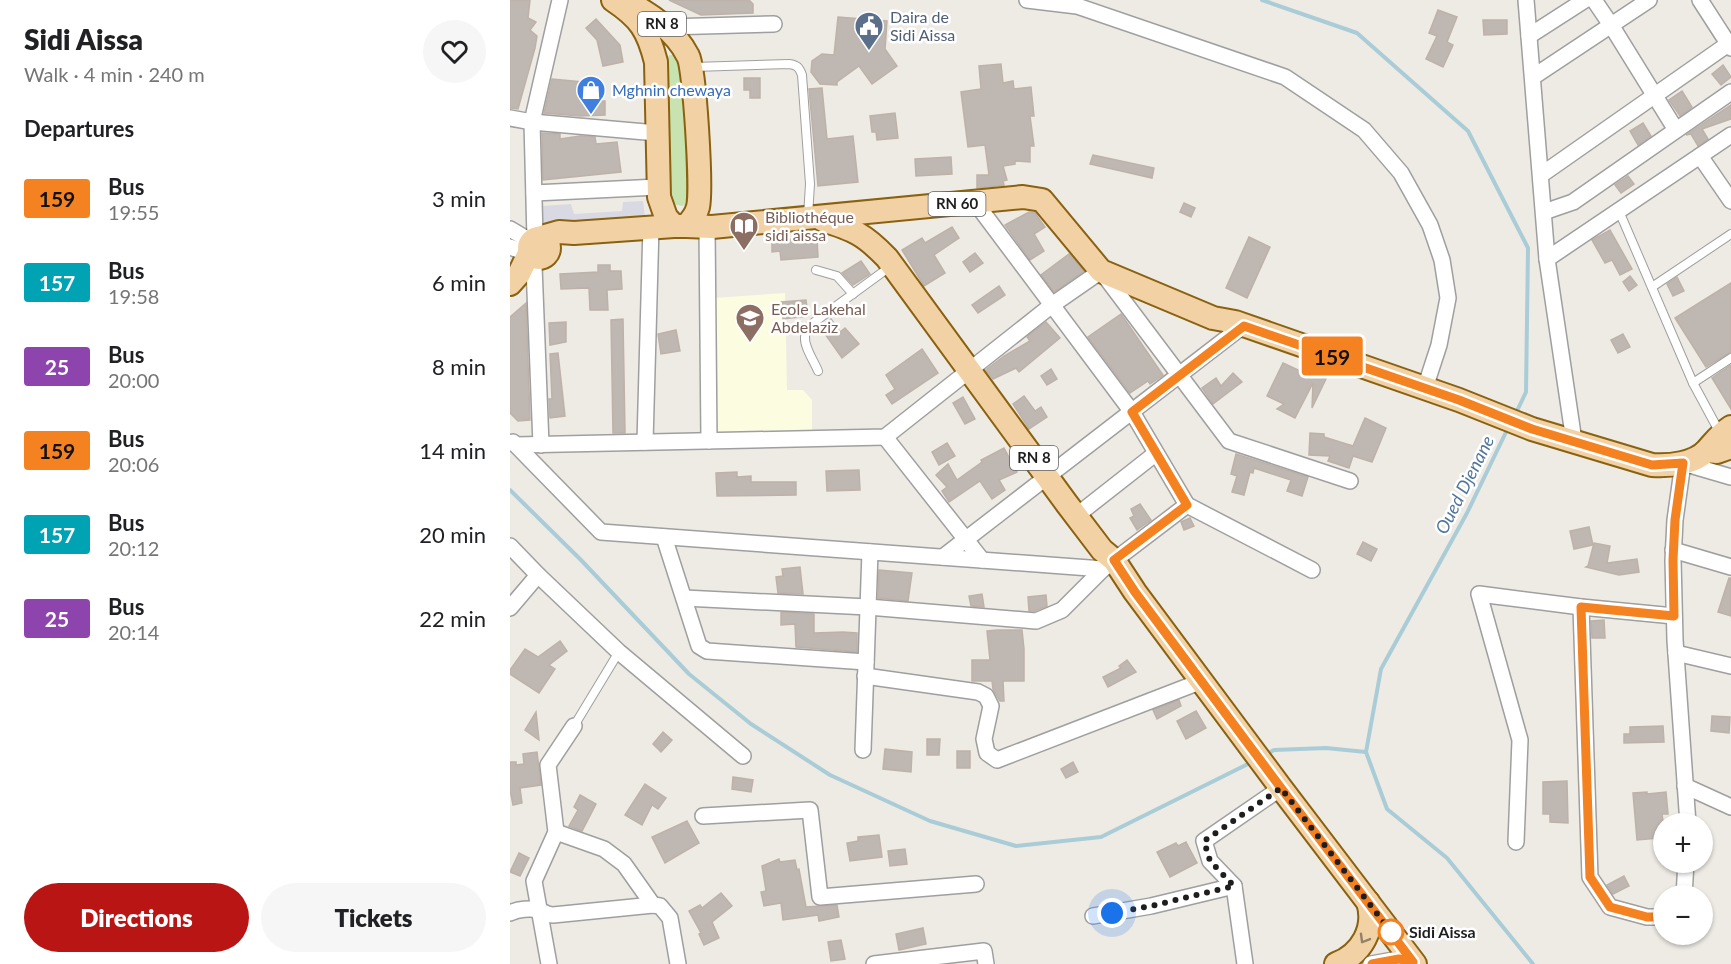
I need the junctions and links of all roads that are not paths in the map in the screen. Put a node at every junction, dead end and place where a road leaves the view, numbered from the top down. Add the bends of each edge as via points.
1 (560, 0) edge
2 (613, 0) edge
3 (624, 0) edge
4 (1027, 0) edge
5 (1585, 0) edge
6 (1594, 0) edge
7 (1649, 0) edge
8 (1700, 0) edge
9 (1523, 2) edge
10 (774, 24) dead end
11 (1611, 25) junction
12 (667, 27) junction
13 (1529, 36) junction
14 (1730, 45) edge
15 (656, 62) junction
16 (691, 63) junction
17 (1533, 77) junction
18 (1731, 92) edge
19 (1656, 95) junction
20 (510, 118) edge
21 (532, 122) junction
22 (1676, 130) junction
23 (657, 133) junction
24 (1731, 135) edge
25 (1700, 156) junction
26 (1541, 175) junction
27 (659, 192) junction
28 (534, 194) junction
29 (699, 195) junction
30 (1731, 201) edge
31 (975, 202) junction
32 (1619, 211) junction
33 (1544, 212) junction
34 (810, 217) junction
35 (737, 225) junction
36 (651, 226) junction
37 (689, 226) junction
38 (510, 229) edge
39 (615, 229) junction
40 (1731, 234) edge
41 (1080, 247) junction
42 (528, 256) edge
43 (1547, 259) junction
44 (892, 265) junction
45 (816, 270) dead end
46 (1101, 271) junction
47 (1652, 287) junction
48 (853, 294) junction
49 (1052, 305) junction
50 (1240, 324) junction
51 (1731, 358) edge
52 (818, 370) dead end
53 (969, 370) junction
54 (1179, 374) junction
55 (1693, 383) junction
56 (1425, 388) junction
57 (1132, 412) junction
58 (885, 437) junction
59 (1722, 440) edge
60 (709, 441) junction
61 (1574, 441) junction
62 (513, 442) edge
63 (645, 442) junction
64 (541, 445) junction
65 (1155, 454) junction
66 (1683, 463) junction
67 (1047, 476) junction
68 (1731, 477) edge
69 (1350, 481) dead end
70 (1187, 505) junction
71 (1076, 516) junction
72 (664, 537) junction
73 (965, 539) junction
74 (510, 546) edge
75 (1674, 550) junction
76 (870, 552) junction
77 (943, 557) junction
78 (982, 560) junction
79 (1109, 565) junction
80 (1731, 567) edge
81 (1312, 570) dead end
82 (538, 575) junction
83 (684, 598) junction
84 (868, 607) junction
85 (1581, 607) junction
86 (510, 608) edge
87 (1674, 616) junction
88 (621, 649) junction
89 (1676, 653) junction
90 (1731, 666) edge
91 (866, 669) junction
92 (1202, 681) junction
93 (574, 726) joint
94 (863, 750) dead end
95 (743, 756) dead end
96 (1278, 784) junction
97 (1685, 786) junction
98 (1731, 807) edge
99 (1687, 813) edge
100 (703, 816) dead end
101 (556, 832) junction
102 (1516, 842) dead end
103 (976, 884) dead end
104 (1234, 886) junction
105 (1368, 902) junction
106 (653, 905) junction
107 (540, 910) junction
108 (510, 913) edge
109 (1093, 916) dead end
110 (1653, 917) edge
111 (1414, 963) edge
112 (549, 964) edge
113 (678, 964) edge
114 (874, 964) edge
115 (986, 964) edge
116 (1245, 964) edge
117 (1336, 964) edge
118 (1371, 964) edge

1 - 21 street
2 - 15 main road, RN 8 via 639,20 651,40
3 - 12 main road, RN 8
4 - 56 street via 1077,6 1285,77 1364,130 1401,173 1430,225 1442,260 1448,298
5 - 13 street
6 - 11 street
7 - 11 street
8 - 14 street
9 - 13 street
10 - 12 street
11 - 17 street
11 - 19 street
12 - 16 main road, RN 8
13 - 17 street
14 - 19 street
15 - 16 main road via 659,55 672,49 686,54
15 - 23 main road
16 - 29 main road
16 - 34 lane via 797,65 802,75
17 - 26 street
18 - 22 street
19 - 22 street
19 - 26 street
20 - 21 street
21 - 23 street
21 - 28 street
22 - 33 street via 1574,202
23 - 27 main road
24 - 25 street
25 - 30 street
25 - 32 street
26 - 33 street
27 - 28 street
27 - 37 main road via 666,217
27 - 39 main road via 655,212 648,219
28 - 42 street
29 - 35 main road via 705,207 719,219
29 - 37 main road
31 - 34 main road, RN 60
31 - 41 main road, RN 60 via 1023,197 1042,200
31 - 49 street
32 - 43 street
32 - 47 lane
33 - 43 street
34 - 35 main road, RN 8
34 - 44 main road, RN 8 via 855,230
35 - 37 main road
36 - 37 main road
36 - 39 main road
36 - 63 street
37 - 60 street
38 - 42 street
39 - 42 main road via 559,232
40 - 47 lane
41 - 46 main road
41 - 50 main road, RN 60 via 1195,297
42 - 64 street
43 - 61 street
44 - 48 lane
44 - 53 main road, RN 8
45 - 48 lane via 837,276
46 - 49 street
46 - 50 main road via 1213,318
46 - 54 street
47 - 55 lane
48 - 52 lane via 807,331 805,336
49 - 53 street
49 - 57 street
50 - 54 street
50 - 56 main road, RN 60
51 - 55 lane
53 - 58 street
53 - 67 main road, RN 8
54 - 57 street
54 - 69 street via 1229,441
55 - 59 lane
56 - 61 main road, RN 60
57 - 65 street
57 - 67 street
58 - 60 street
58 - 73 street
59 - 66 main road, RN 60
60 - 63 street
61 - 66 main road, RN 60 via 1652,465
62 - 64 street
62 - 72 street via 601,532
63 - 64 street
65 - 70 street
65 - 71 street
66 - 68 street
66 - 75 street
67 - 71 main road, RN 8
67 - 73 street
70 - 79 street
70 - 81 street
71 - 79 main road, RN 8
72 - 76 street
72 - 83 street
73 - 77 street
73 - 78 street
74 - 82 street
75 - 80 street
75 - 87 street
76 - 77 street
76 - 84 street
77 - 78 street
78 - 79 street
79 - 84 street via 1062,610 1036,621
79 - 92 main road, RN 8 via 1135,592
82 - 86 street
82 - 88 street
83 - 84 street
83 - 91 street via 699,646 706,651
84 - 91 street
85 - 87 street
85 - 102 street via 1479,594 1520,740
85 - 110 street via 1590,877 1610,907
87 - 89 street
88 - 93 lane
88 - 95 street
89 - 90 street
89 - 97 street
91 - 92 street via 986,696 991,706 984,739 987,753 997,760
91 - 94 street
92 - 96 main road, RN 8
93 - 101 street via 548,765
96 - 104 street via 1204,841 1210,861
96 - 105 main road, RN 8
97 - 98 street
97 - 99 street
100 - 103 street via 810,810 820,897
101 - 106 street via 604,849 624,864
101 - 107 street via 534,882
104 - 109 street
104 - 116 street
105 - 111 main road, RN 8
105 -> 117 main road via 1371,918 1366,938 1350,956
106 - 107 street via 553,915
106 - 113 street via 660,906 670,918
107 - 108 street via 517,909
107 - 112 street
111 - 118 street via 1399,959
114 - 115 street via 984,951

